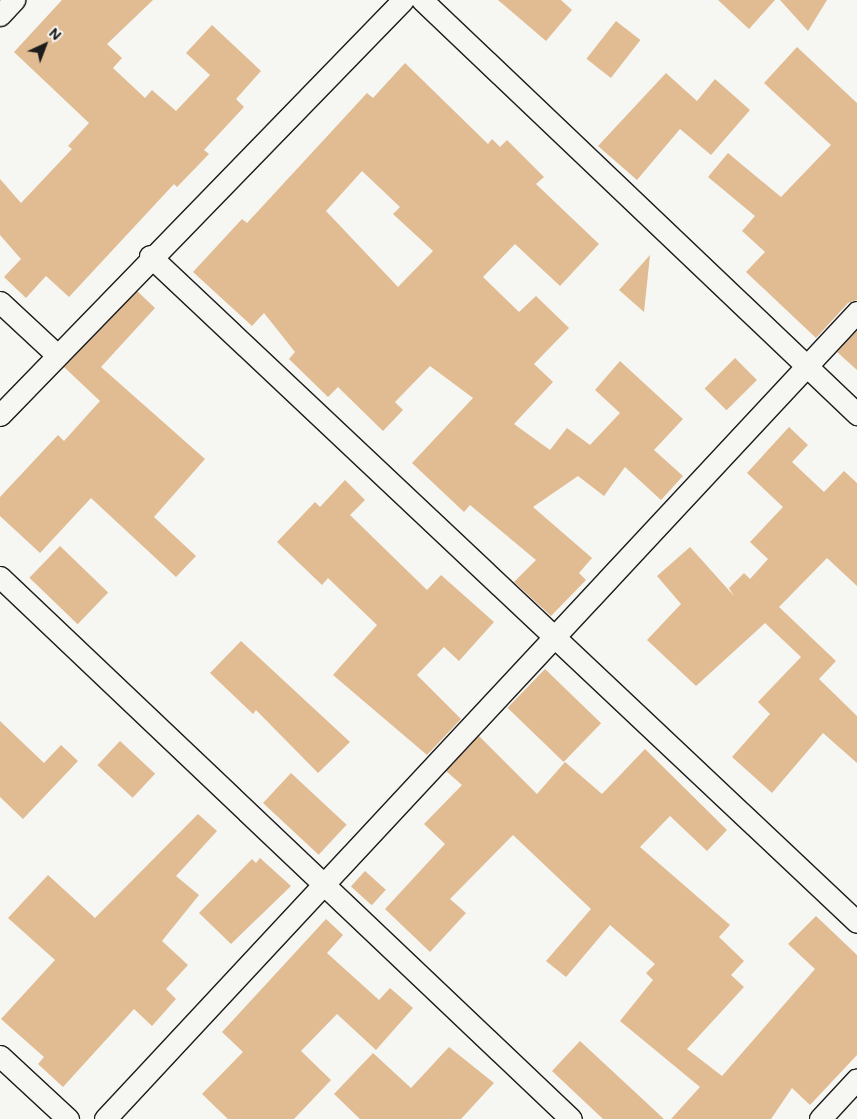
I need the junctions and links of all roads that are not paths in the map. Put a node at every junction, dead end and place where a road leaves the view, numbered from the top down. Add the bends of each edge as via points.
1 (14, 0) edge
2 (403, 0) edge
3 (422, 0) edge
4 (0, 15) edge
5 (150, 256) junction
6 (0, 302) edge
7 (857, 312) edge
8 (56, 354) junction
9 (808, 369) junction
10 (857, 414) edge
11 (0, 415) edge
12 (0, 577) edge
13 (556, 639) junction
14 (323, 886) junction
15 (857, 922) edge
16 (0, 1056) edge
17 (857, 1079) edge
18 (68, 1119) edge
19 (105, 1119) edge
20 (571, 1119) edge
21 (820, 1119) edge

1 - 4 street
2 - 5 street
3 - 9 street
5 - 8 street
5 - 13 street
6 - 8 street
7 - 9 street
8 - 11 street
9 - 10 street
9 - 13 street
12 - 14 street
13 - 14 street
13 - 15 street
14 - 19 street
14 - 20 street
16 - 18 street
17 - 21 street

